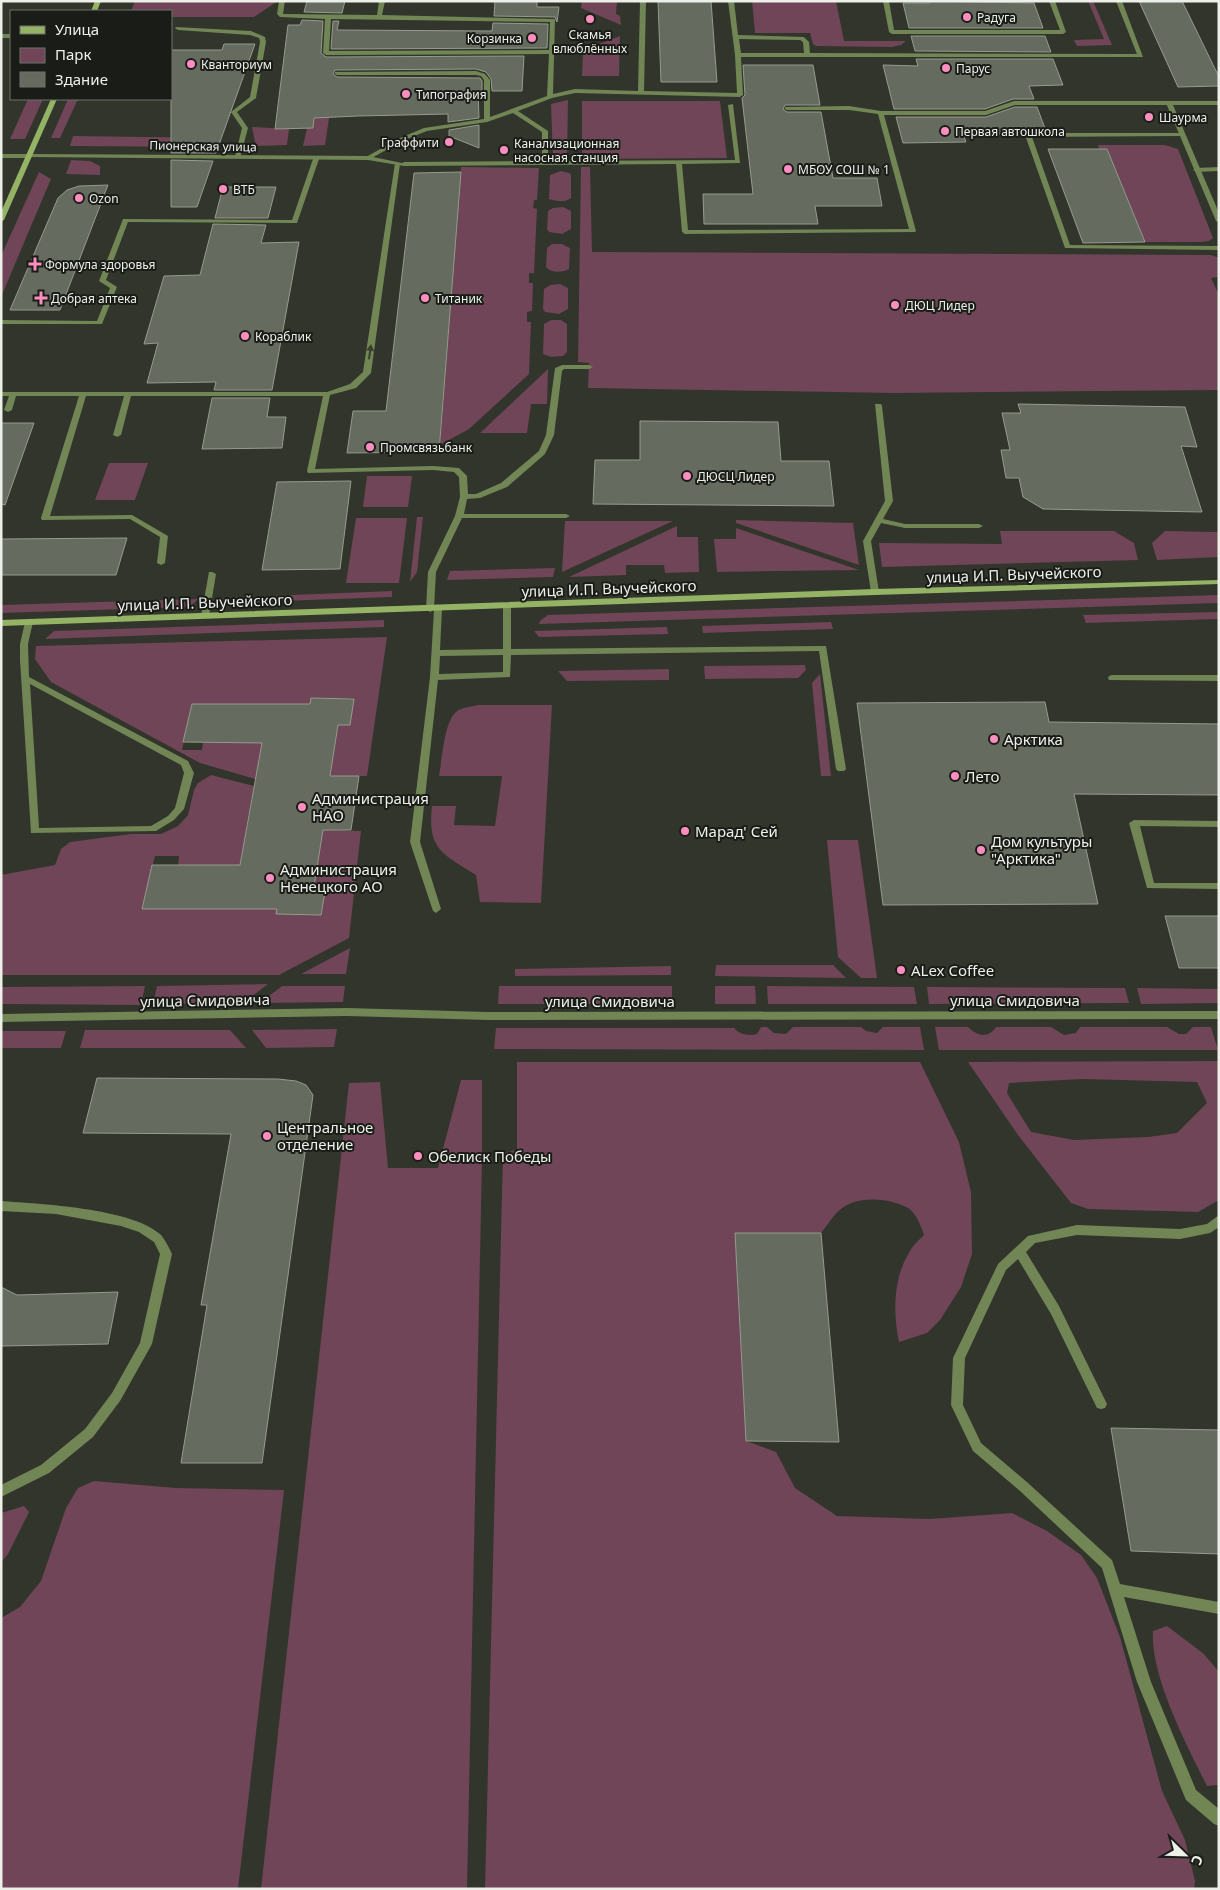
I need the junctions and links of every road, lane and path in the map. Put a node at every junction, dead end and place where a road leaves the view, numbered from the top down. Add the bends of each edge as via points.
1 (282, 1) edge
2 (382, 1) edge
3 (643, 1) edge
4 (731, 1) edge
5 (886, 1) edge
6 (1052, 1) edge
7 (1119, 1) edge
8 (328, 17) junction
9 (379, 17) junction
10 (178, 28) dead end
11 (736, 37) junction
12 (552, 52) junction
13 (738, 55) junction
14 (807, 56) junction
15 (337, 73) dead end
16 (641, 93) junction
17 (550, 97) junction
18 (54, 100) edge
19 (1219, 102) edge
20 (1169, 103) junction
21 (731, 105) dead end
22 (787, 108) dead end
23 (513, 110) junction
24 (880, 113) junction
25 (487, 120) junction
26 (1182, 134) junction
27 (1, 156) edge
28 (28, 156) junction
29 (238, 157) junction
30 (368, 158) junction
31 (316, 159) junction
32 (679, 162) junction
33 (545, 163) junction
34 (397, 164) junction
35 (1219, 169) edge
36 (1196, 170) junction
37 (2, 216) edge
38 (1219, 221) edge
39 (1219, 248) edge
40 (1, 322) edge
41 (589, 367) dead end
42 (1, 394) edge
43 (13, 394) junction
44 (327, 394) junction
45 (83, 395) junction
46 (128, 395) junction
47 (878, 406) dead end
48 (8, 410) dead end
49 (117, 435) dead end
50 (464, 497) junction
51 (459, 516) junction
52 (566, 516) dead end
53 (879, 520) junction
54 (980, 526) dead end
55 (161, 563) dead end
56 (212, 574) dead end
57 (1219, 582) edge
58 (874, 592) junction
59 (507, 606) junction
60 (434, 609) junction
61 (205, 616) junction
62 (29, 622) junction
63 (1, 623) edge
64 (507, 652) junction
65 (435, 653) junction
66 (434, 677) junction
67 (25, 678) junction
68 (1112, 678) dead end
69 (1219, 678) edge
70 (841, 769) dead end
71 (1219, 824) edge
72 (1219, 886) edge
73 (436, 909) dead end
74 (1219, 1015) edge
75 (1, 1018) edge
76 (1, 1206) edge
77 (1219, 1220) edge
78 (1019, 1251) junction
79 (1101, 1404) dead end
80 (1, 1491) edge
81 (1114, 1589) junction
82 (1219, 1608) edge
83 (1219, 1819) edge

1 - 8 street via 282,16
2 - 9 street
3 - 16 street
4 - 11 street
5 - 6 street via 892,32 1063,32
7 - 14 street via 1141,56
8 - 9 street
8 - 12 street via 326,54
9 - 12 street via 552,20
10 - 29 street via 251,33 262,37 253,98 234,112 245,128
11 - 13 street
11 - 14 street via 802,38 806,42
12 - 17 street
13 - 14 street
13 - 16 street via 740,95
15 - 25 street via 483,75 487,80
16 - 17 street via 575,92
17 - 23 street
18 - 28 main road
19 - 20 street
20 - 24 street via 1014,102 986,112
20 - 26 street
21 - 32 street, Пионерская улица via 738,162
22 - 24 street via 849,108
23 - 25 street
23 - 33 street via 545,131
24 - 32 street via 914,231 685,232
25 - 30 street via 426,129
26 - 36 street
26 - 39 street via 1028,135 1067,248
27 - 28 street, Пионерская улица
28 - 29 street, Пионерская улица
28 - 37 main road
29 - 31 street, Пионерская улица
30 - 31 street, Пионерская улица
30 - 34 street, Пионерская улица
31 - 40 street via 295,222 124,220 102,281 114,287 100,323
32 - 33 street, Пионерская улица
33 - 34 street, Пионерская улица
44 -> 34 street via 353,386 366,373
35 - 36 street
36 - 38 street
41 - 50 street via 562,367 558,370 550,435 542,452 504,485 477,496
42 - 43 street
43 - 45 street
43 - 48 street
44 - 46 street
44 - 50 street via 311,471 456,470 463,476
45 - 46 street
45 - 55 street via 45,518 132,517 164,536
46 - 49 street
47 - 53 street via 889,501
50 - 51 street
51 - 52 street
51 - 60 street via 432,572
53 - 54 street via 906,526
53 - 58 street via 867,542
56 - 61 street
57 - 58 main road, улица И.П. Выучейского
58 - 59 main road, улица И.П. Выучейского
59 - 60 main road, улица И.П. Выучейского
59 - 64 street
60 - 61 main road, улица И.П. Выучейского
60 - 65 street
61 - 62 main road, улица И.П. Выучейского
62 - 63 main road, улица И.П. Выучейского
62 - 67 street via 24,644
64 - 65 street
64 - 66 street via 507,675
64 - 70 street via 823,648
65 - 66 street
66 - 73 street via 415,842
67 - 67 street via 34,831 153,829 171,818 179,809 189,773 185,764
68 - 69 street
71 - 72 street via 1134,823 1150,886
74 - 75 street, улица Смидовича via 488,1016 347,1012
76 - 80 street via 56,1209 142,1228 158,1239 166,1254 146,1344 116,1397 89,1433 45,1469
77 - 78 street via 1210,1228 1180,1234 1077,1230 1032,1239
78 - 79 street via 1056,1310
78 - 81 street via 1002,1267 959,1358 957,1406 977,1447 1107,1564
81 - 82 street
81 - 83 street via 1144,1682 1191,1795

